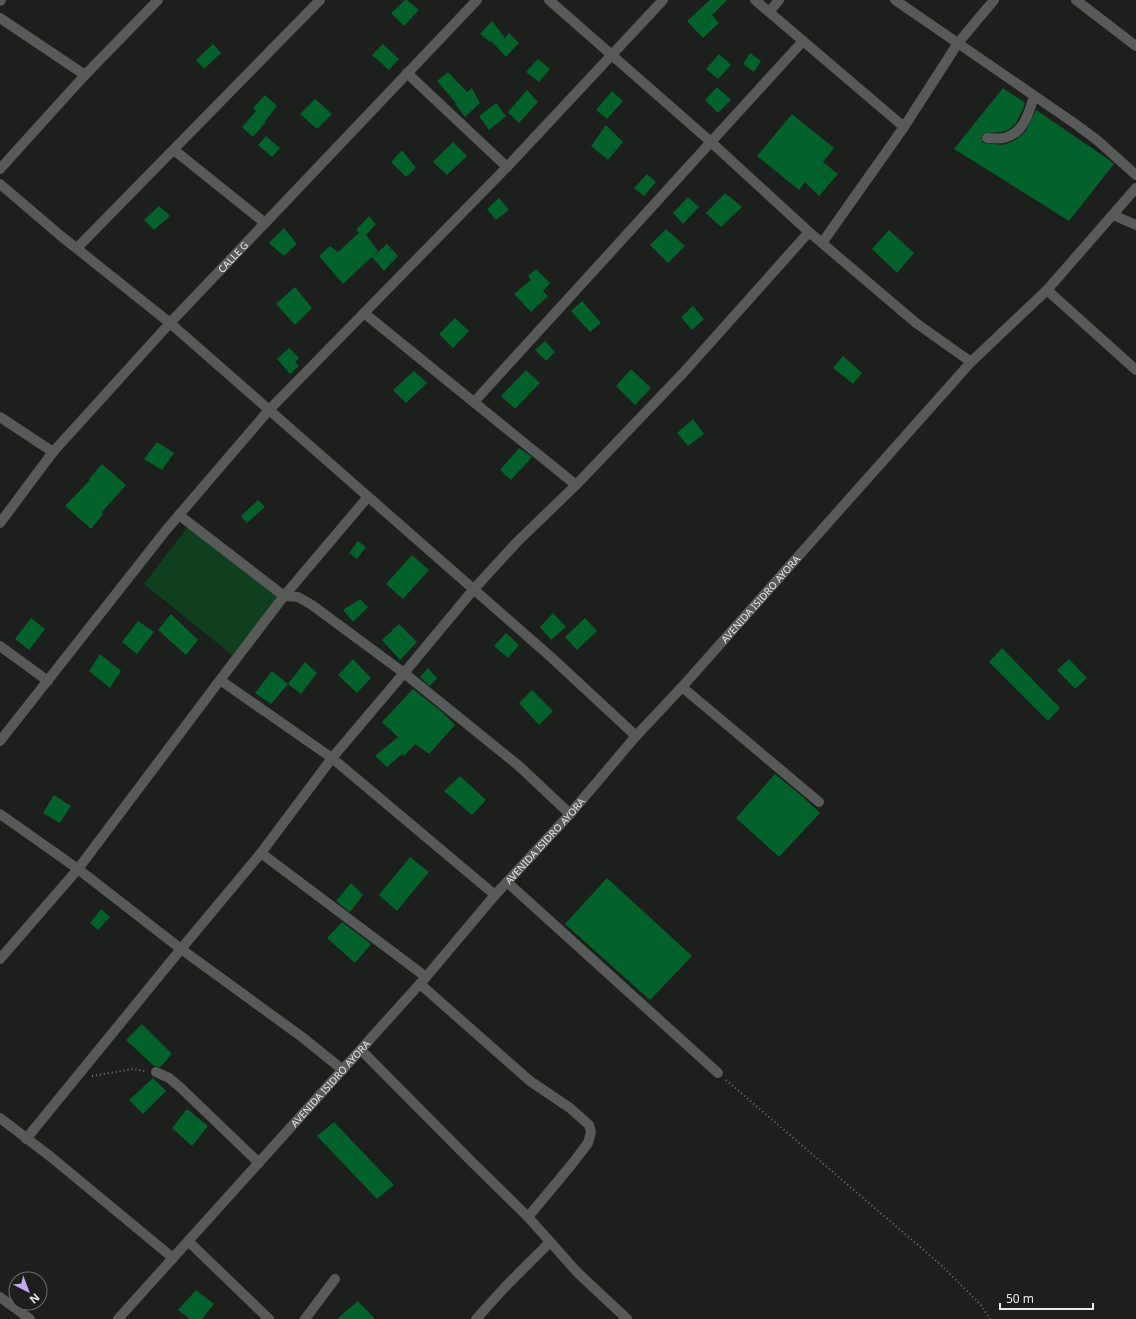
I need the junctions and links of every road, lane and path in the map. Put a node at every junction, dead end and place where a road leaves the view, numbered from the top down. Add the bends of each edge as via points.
1 (158, 0) edge
2 (320, 0) edge
3 (477, 0) edge
4 (549, 0) edge
5 (662, 0) edge
6 (755, 0) edge
7 (779, 0) edge
8 (895, 0) edge
9 (994, 0) edge
10 (1076, 0) edge
11 (769, 12) junction
12 (0, 18) edge
13 (803, 41) junction
14 (958, 43) junction
15 (1136, 46) edge
16 (612, 55) junction
17 (85, 74) junction
18 (407, 74) junction
19 (1034, 96) junction
20 (904, 127) junction
21 (987, 138) dead end
22 (711, 142) junction
23 (174, 150) junction
24 (507, 167) junction
25 (0, 169) edge
26 (1136, 175) edge
27 (0, 184) edge
28 (1136, 188) edge
29 (1113, 215) junction
30 (265, 223) junction
31 (1136, 225) edge
32 (809, 232) junction
33 (822, 243) junction
34 (77, 248) junction
35 (1047, 290) junction
36 (364, 313) junction
37 (170, 323) junction
38 (971, 362) junction
39 (1136, 370) edge
40 (474, 402) junction
41 (269, 410) junction
42 (0, 417) edge
43 (53, 452) junction
44 (576, 485) junction
45 (367, 498) junction
46 (179, 515) junction
47 (0, 523) edge
48 (472, 590) junction
49 (284, 596) junction
50 (0, 646) edge
51 (404, 673) junction
52 (220, 680) junction
53 (48, 681) junction
54 (682, 687) junction
55 (636, 736) junction
56 (0, 741) edge
57 (332, 758) junction
58 (819, 802) dead end
59 (0, 814) edge
60 (570, 814) junction
61 (261, 853) junction
62 (78, 870) junction
63 (507, 882) junction
64 (495, 895) junction
65 (181, 949) junction
66 (0, 959) edge
67 (423, 980) junction
68 (361, 1050) junction
69 (343, 1070) junction
70 (156, 1072) joint
71 (718, 1073) joint
72 (90, 1077) dead end
73 (0, 1118) edge
74 (26, 1139) junction
75 (259, 1163) junction
76 (528, 1217) junction
77 (188, 1242) junction
78 (550, 1242) junction
79 (173, 1258) junction
80 (335, 1279) dead end
81 (0, 1297) edge
82 (30, 1319) edge
83 (118, 1319) edge
84 (269, 1319) edge
85 (305, 1319) edge
86 (476, 1319) edge
87 (627, 1319) edge
88 (990, 1319) edge

1 - 17 street
2 - 23 street
3 - 18 street, CALLE G
4 - 16 street
5 - 16 street
6 - 11 street
7 - 11 street
8 - 14 street
9 - 14 street
10 - 15 street
11 - 13 street
12 - 17 street
13 - 20 street
13 - 22 street
14 - 19 street
14 - 20 street
16 - 22 street
16 - 24 street
17 - 25 street
18 - 24 street
18 - 30 street, CALLE G
19 - 21 street via 1028,117 1018,131 1004,138
19 - 26 street via 1097,140
20 - 33 street
22 - 32 street
22 - 40 street
23 - 30 street
23 - 34 street
24 - 36 street
27 - 34 street
28 - 29 street, AVENIDA ISIDRO AYORA
29 - 31 street
29 - 35 street, AVENIDA ISIDRO AYORA
30 - 37 street, CALLE G
32 - 33 street
32 - 44 street via 684,372
33 - 38 street via 916,323
34 - 37 street
35 - 38 street, AVENIDA ISIDRO AYORA
35 - 39 street
36 - 40 street
36 - 41 street
37 - 41 street
37 - 43 street, CALLE G
38 - 54 street, AVENIDA ISIDRO AYORA
40 - 44 street
41 - 45 street
41 - 46 street
42 - 43 street
43 - 47 street, CALLE G
44 - 48 street
45 - 48 street
45 - 49 street
46 - 49 street
46 - 53 street
48 - 51 street
48 - 55 street via 552,658
49 - 51 street via 298,597 312,605
49 - 52 street
50 - 53 street
51 - 57 street
51 - 60 street via 519,766
52 - 57 street
52 - 62 street
53 - 56 street
54 - 55 street, AVENIDA ISIDRO AYORA
54 - 58 street
55 - 60 street, AVENIDA ISIDRO AYORA
57 - 61 street
57 - 64 street
59 - 62 street
60 - 63 street, AVENIDA ISIDRO AYORA
61 - 65 street
61 - 67 street
62 - 65 street
62 - 66 street
63 - 64 street, AVENIDA ISIDRO AYORA
63 - 71 street
64 - 67 street, AVENIDA ISIDRO AYORA
65 - 69 street
65 - 74 street
67 - 68 street, AVENIDA ISIDRO AYORA
67 - 76 street via 530,1081 570,1108 589,1125 591,1132 588,1143
68 - 69 street, AVENIDA ISIDRO AYORA
68 - 76 street
69 - 75 street, AVENIDA ISIDRO AYORA
70 - 72 path via 134,1069
70 - 75 street via 181,1088
71 - 88 path via 941,1265 981,1305
73 - 74 street
74 - 79 street
75 - 77 street, AVENIDA ISIDRO AYORA
76 - 78 street
77 - 79 street, AVENIDA ISIDRO AYORA
77 - 84 street
78 - 86 street
78 - 87 street via 577,1272
79 - 83 street, AVENIDA ISIDRO AYORA
80 - 85 street
81 - 82 street

